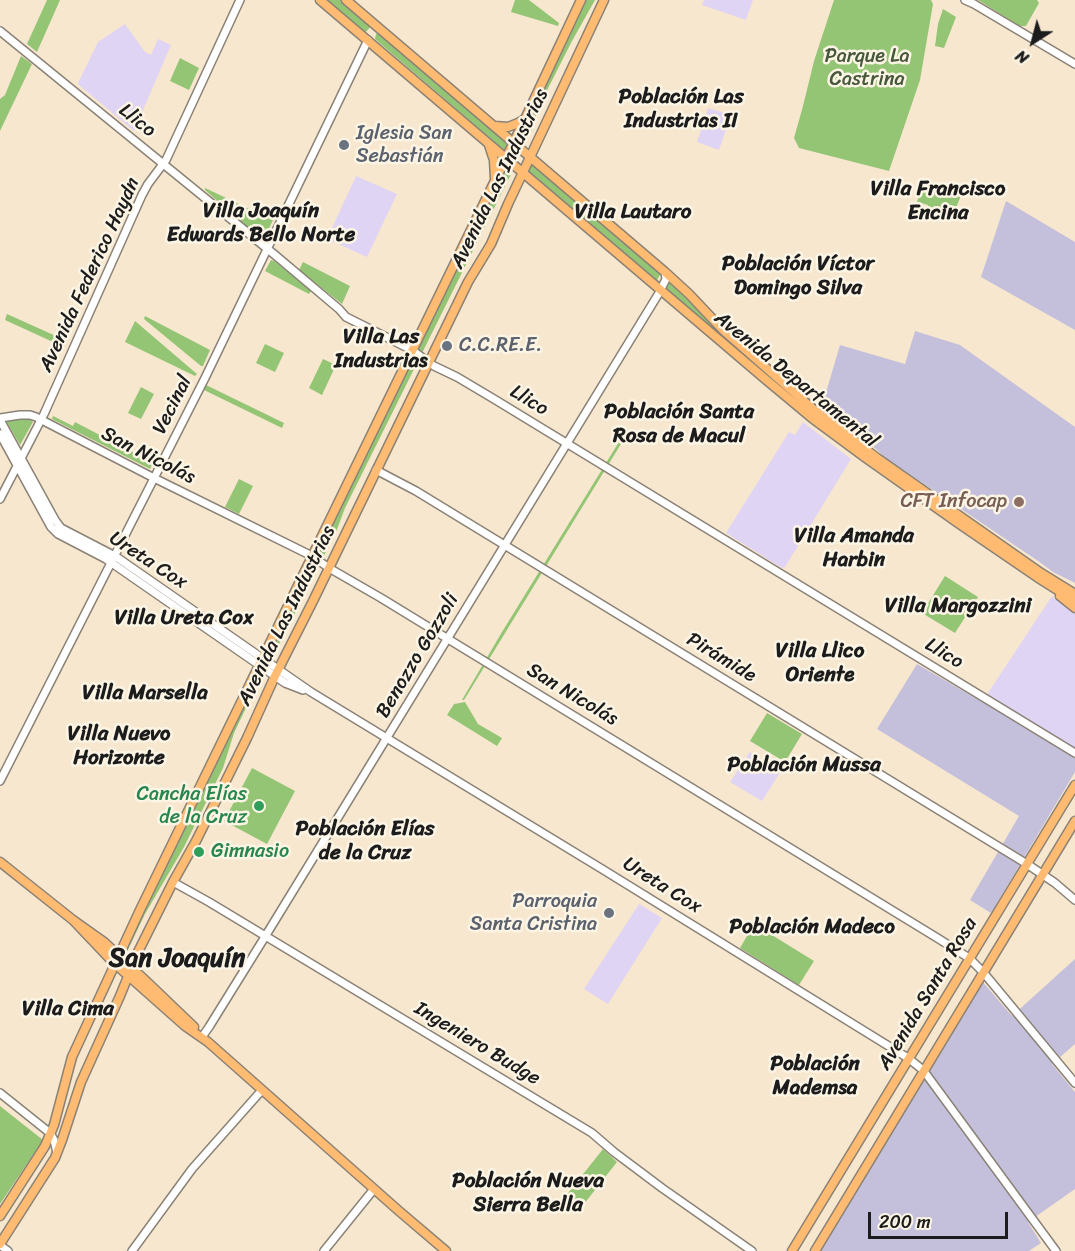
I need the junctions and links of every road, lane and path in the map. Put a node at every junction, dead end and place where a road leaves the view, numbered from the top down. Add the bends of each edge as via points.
1 (240, 0) edge
2 (320, 0) edge
3 (346, 0) edge
4 (581, 0) edge
5 (604, 0) edge
6 (965, 0) edge
7 (383, 30) junction
8 (0, 31) edge
9 (368, 40) junction
10 (1075, 64) edge
11 (525, 119) junction
12 (495, 126) junction
13 (487, 142) junction
14 (514, 142) junction
15 (531, 156) junction
16 (506, 158) junction
17 (163, 164) junction
18 (523, 172) junction
19 (495, 181) junction
20 (267, 249) junction
21 (666, 272) junction
22 (660, 290) junction
23 (412, 350) junction
24 (429, 363) junction
25 (0, 419) edge
26 (41, 419) junction
27 (0, 434) edge
28 (567, 443) junction
29 (19, 461) junction
30 (376, 470) junction
31 (154, 478) junction
32 (0, 499) edge
33 (505, 546) junction
34 (312, 556) junction
35 (113, 559) junction
36 (329, 568) junction
37 (1046, 576) junction
38 (1050, 585) junction
39 (1075, 588) edge
40 (1075, 594) edge
41 (1075, 601) edge
42 (1075, 608) edge
43 (448, 639) junction
44 (260, 662) junction
45 (277, 673) junction
46 (387, 738) junction
47 (1075, 753) edge
48 (0, 781) edge
49 (1075, 785) edge
50 (1075, 821) edge
51 (0, 862) edge
52 (1027, 864) junction
53 (1043, 874) junction
54 (173, 882) junction
55 (1075, 900) edge
56 (73, 920) junction
57 (129, 933) junction
58 (266, 936) junction
59 (104, 942) junction
60 (969, 958) junction
61 (118, 960) junction
62 (130, 971) junction
63 (983, 972) junction
64 (202, 1036) junction
65 (908, 1058) junction
66 (923, 1071) junction
67 (1075, 1083) edge
68 (262, 1090) junction
69 (0, 1093) edge
70 (50, 1133) junction
71 (57, 1153) junction
72 (374, 1189) junction
73 (0, 1216) edge
74 (0, 1244) edge
75 (8, 1251) edge
76 (132, 1251) edge
77 (324, 1251) edge
78 (446, 1251) edge
79 (752, 1251) edge
80 (792, 1251) edge
81 (814, 1251) edge
82 (1056, 1251) edge

1 - 17 street, Avenida Federico Haydn
2 - 9 main road, Avenida Departamental
3 - 7 main road, Avenida Departamental
4 - 11 main road, Avenida Las Industrias
5 - 15 main road, Avenida Las Industrias
6 - 10 street
7 - 9 main road
7 - 12 main road, Avenida Departamental
8 - 17 street, Llico
9 - 13 main road, Avenida Departamental
9 - 20 street, Vecinal
11 - 12 main road via 508,127
11 - 14 main road, Avenida Las Industrias
12 - 14 main road, Avenida Departamental
13 - 16 main road, Avenida Departamental
13 - 19 main road via 494,160
14 - 15 main road, Avenida Departamental
14 - 16 main road, Avenida Las Industrias
15 - 18 main road, Avenida Las Industrias
15 - 21 main road, Avenida Departamental
16 - 18 main road, Avenida Departamental
16 - 19 main road, Avenida Las Industrias
17 - 20 street, Llico
17 - 26 street, Avenida Federico Haydn via 142,195
18 - 22 main road, Avenida Departamental
18 - 24 main road, Avenida Las Industrias via 491,244
19 - 23 main road, Avenida Las Industrias
20 - 23 street, Llico via 346,316
20 - 31 street, Vecinal
21 - 22 street, Benozzo Gozzoli
21 - 37 main road, Avenida Departamental via 723,330 813,409
22 - 28 street, Benozzo Gozzoli
22 - 38 main road, Avenida Departamental via 831,432
23 - 24 street, Llico
23 - 34 main road, Avenida Las Industrias
24 - 28 street, Llico
24 - 30 main road, Avenida Las Industrias
25 - 26 street, San Nicolás via 25,415
25 - 29 street
26 - 29 street, Avenida Federico Haydn
26 - 31 street, San Nicolás
27 - 29 street
28 - 33 street, Benozzo Gozzoli
28 - 47 street, Llico
29 - 32 street, Avenida Federico Haydn
29 - 35 street, Ureta Cox via 55,532
30 - 33 street, Pirámide
30 - 36 main road, Avenida Las Industrias
31 - 34 street, San Nicolás
31 - 35 street, Vecinal
33 - 43 street, Benozzo Gozzoli
33 - 52 street, Pirámide
34 - 36 street, San Nicolás
34 - 44 main road, Avenida Las Industrias
35 - 44 street, Ureta Cox
35 - 48 street, Vecinal
36 - 43 street, San Nicolás
36 - 45 main road, Avenida Las Industrias
37 - 39 main road
37 - 40 main road, Avenida Departamental
38 - 41 main road, Avenida Departamental
38 - 42 main road
43 - 46 street, Benozzo Gozzoli
43 - 60 street, San Nicolás
44 - 45 street, Ureta Cox
44 - 57 main road, Avenida Las Industrias
45 - 46 street, Ureta Cox
45 - 54 main road, Avenida Las Industrias
46 - 58 street, Benozzo Gozzoli
46 - 65 street, Ureta Cox
49 - 52 main road, Avenida Santa Rosa
50 - 53 main road, Avenida Santa Rosa
51 - 56 main road
52 - 53 street, Pirámide
52 - 60 main road, Avenida Santa Rosa
53 - 55 street, Pirámide
53 - 63 main road, Avenida Santa Rosa
54 - 58 street, Ingeniero Budge
54 - 62 main road, Avenida Las Industrias
56 - 59 main road
56 - 61 main road
57 - 59 main road via 117,942
57 - 61 main road, Avenida Las Industrias
58 - 64 street, Benozzo Gozzoli
58 - 79 street, Ingeniero Budge via 592,1133
59 - 61 main road
60 - 63 street, San Nicolás
60 - 65 main road, Avenida Santa Rosa
61 - 62 main road
61 - 70 main road, Avenida Las Industrias via 72,1057
62 - 64 main road via 185,1026
62 - 71 main road, Avenida Las Industrias via 81,1082
63 - 66 main road, Avenida Santa Rosa
63 - 67 street, San Nicolás
64 - 68 main road
65 - 66 street, Ureta Cox
65 - 80 main road, Avenida Santa Rosa
66 - 81 main road, Avenida Santa Rosa
66 - 82 street, Ureta Cox
68 - 72 main road
68 - 76 street via 192,1169
69 - 70 street
70 - 71 street
70 - 73 main road, Avenida Las Industrias
71 - 74 main road, Avenida Las Industrias
72 - 77 street
72 - 78 main road
74 - 75 street

